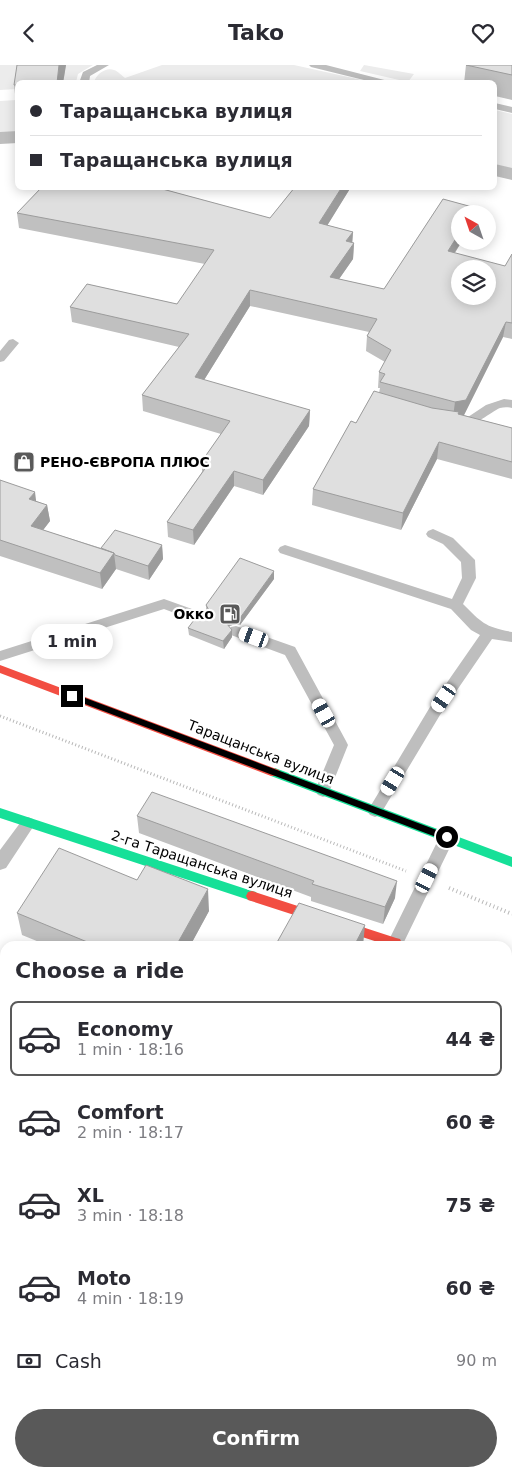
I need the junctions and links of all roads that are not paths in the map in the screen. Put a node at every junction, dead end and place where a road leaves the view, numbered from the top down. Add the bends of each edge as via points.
1 (104, 65) edge
2 (314, 65) edge
3 (85, 80) edge
4 (378, 80) edge
5 (497, 106) edge
6 (512, 110) edge
7 (15, 137) edge
8 (0, 138) edge
9 (497, 169) edge
10 (512, 173) edge
11 (13, 343) dead end
12 (0, 358) edge
13 (512, 404) edge
14 (444, 421) edge
15 (433, 534) dead end
16 (285, 550) dead end
17 (456, 605) junction
18 (201, 618) edge
19 (236, 631) dead end
20 (489, 633) junction
21 (512, 637) edge
22 (0, 656) edge
23 (0, 669) edge
24 (323, 791) junction
25 (375, 811) junction
26 (0, 813) edge
27 (28, 823) junction
28 (447, 837) junction
29 (512, 862) edge
30 (0, 863) edge
31 (386, 941) edge
32 (396, 941) edge

1 - 3 lane via 86,74
2 - 4 lane
5 - 6 lane
7 - 8 street
9 - 10 street
11 - 12 lane
13 - 14 lane via 492,406 464,423
15 - 17 lane via 448,541 468,560 469,578
16 - 17 lane
17 - 20 lane via 476,626
18 - 22 lane via 164,604
19 - 24 lane via 290,651 318,702 341,745
20 - 21 lane
20 - 25 lane via 435,711
23 - 24 main road, Таращанська вулиця
24 - 25 main road, Таращанська вулиця
25 - 28 main road, Таращанська вулиця
26 - 27 main road, 2-га Таращанська вулиця
27 - 30 lane
27 - 31 main road, 2-га Таращанська вулиця
28 - 29 main road, Таращанська вулиця
28 - 32 lane

